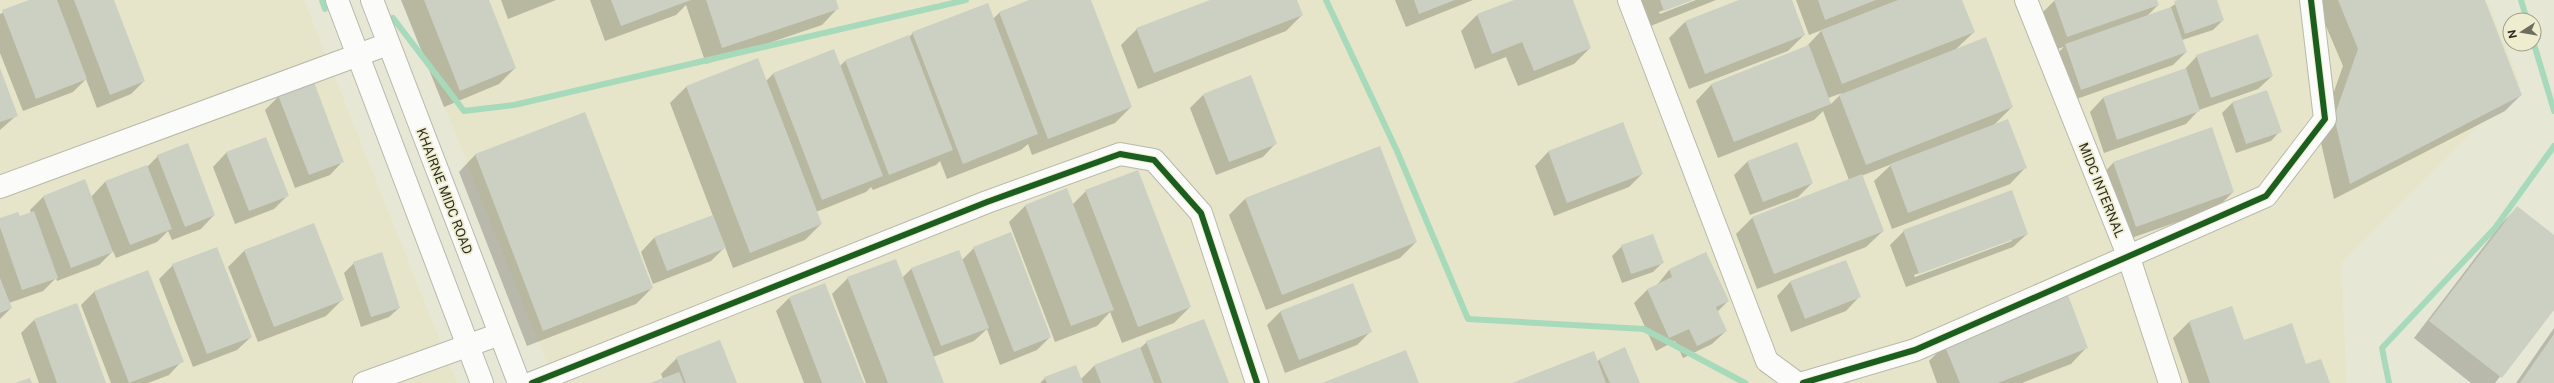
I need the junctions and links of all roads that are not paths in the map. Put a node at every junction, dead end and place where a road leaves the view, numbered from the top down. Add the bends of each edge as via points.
1 (337, 0) edge
2 (372, 0) edge
3 (1629, 0) edge
4 (2026, 0) edge
5 (2311, 0) edge
6 (388, 44) junction
7 (359, 55) junction
8 (0, 187) edge
9 (2128, 255) junction
10 (500, 334) junction
11 (468, 346) junction
12 (364, 383) edge
13 (482, 383) edge
14 (519, 383) edge
15 (532, 383) edge
16 (1257, 383) edge
17 (1797, 383) edge
18 (1803, 383) edge
19 (2170, 383) edge

1 - 7 street
2 - 6 street, KHAIRNE MIDC ROAD
3 - 17 street via 1767,361
4 - 9 street, MIDC INTERNAL
5 - 9 street via 2325,119 2266,196
6 - 7 street
6 - 10 street, KHAIRNE MIDC ROAD
7 - 8 street
7 - 11 street
9 - 18 street via 1915,350
9 - 19 street, MIDC INTERNAL
10 - 11 street
10 - 14 street, KHAIRNE MIDC ROAD
11 - 12 street
11 - 13 street
15 - 16 street via 987,202 1120,154 1154,160 1200,213

